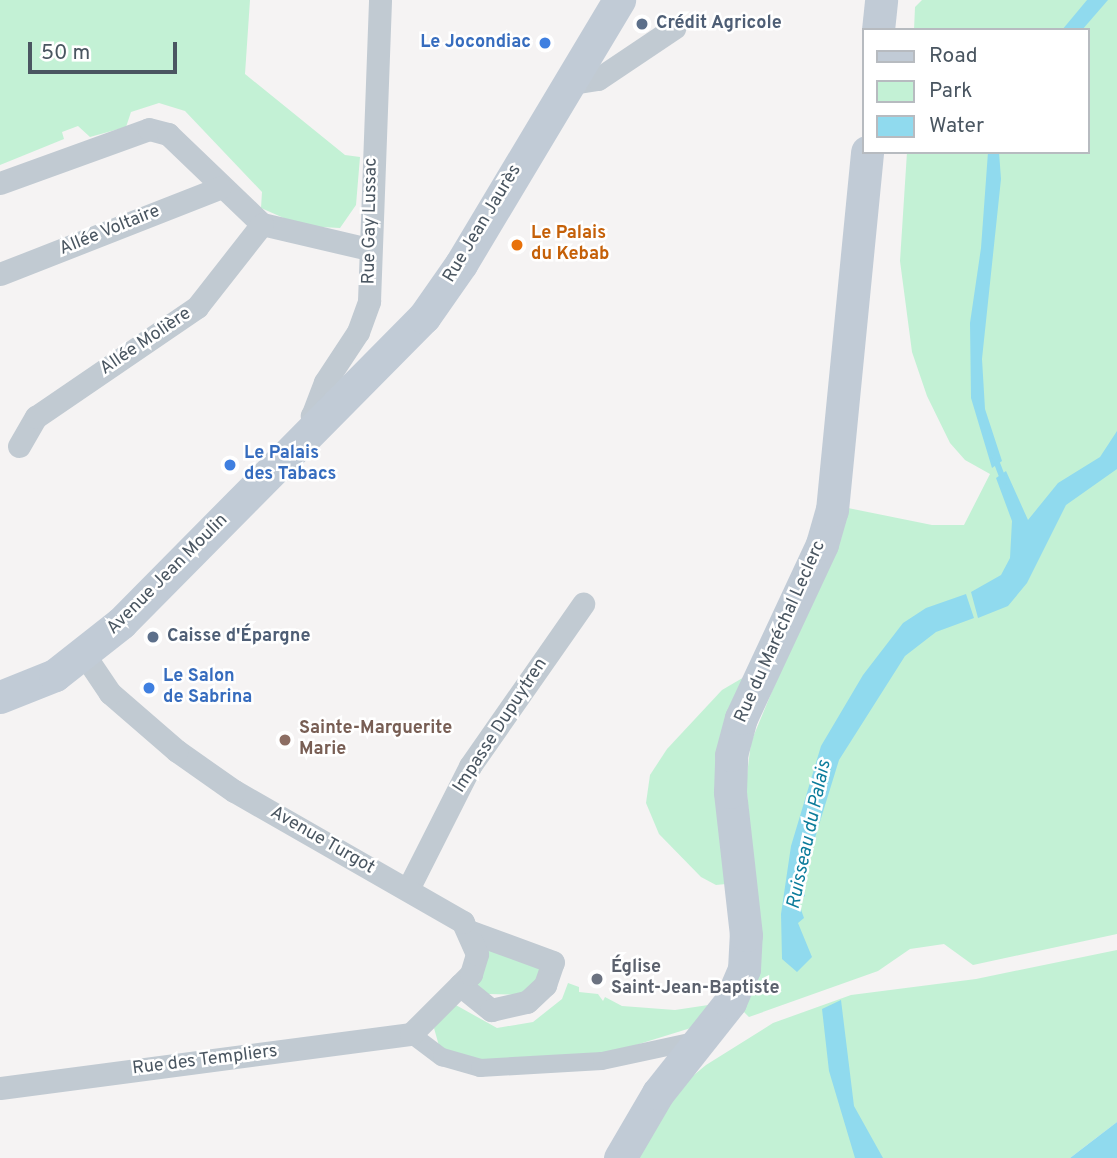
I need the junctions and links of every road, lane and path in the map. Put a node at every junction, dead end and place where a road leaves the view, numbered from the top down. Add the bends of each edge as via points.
1 (380, 0) edge
2 (619, 0) edge
3 (881, 0) edge
4 (674, 28) dead end
5 (878, 28) edge
6 (566, 84) junction
7 (867, 154) edge
8 (0, 183) edge
9 (219, 188) junction
10 (262, 224) junction
11 (369, 249) junction
12 (0, 274) edge
13 (318, 427) junction
14 (19, 446) dead end
15 (583, 604) dead end
16 (85, 656) junction
17 (0, 697) edge
18 (408, 889) junction
19 (471, 932) junction
20 (460, 985) junction
21 (411, 1034) junction
22 (699, 1040) junction
23 (0, 1088) edge
24 (620, 1158) edge

1 - 11 street, Rue Gay Lussac
2 - 6 main road, Rue Jean Jaurès
3 - 5 main road
4 - 6 street via 598,79
6 - 13 main road, Rue Jean Jaurès via 461,264 424,317
7 - 22 main road, Rue du Maréchal Leclerc via 832,510 822,544 741,718 731,755 730,792 746,935 744,969 730,1002
8 - 9 street via 149,129 168,134
9 - 10 street
9 - 12 street, Allée Voltaire
10 - 11 street
10 - 14 street, Allée Molière via 197,307 36,417
11 - 13 street, Rue Gay Lussac via 369,301 358,332 325,382 312,416
13 - 16 main road, Avenue Jean Moulin
15 - 18 street, Impasse Dupuytren via 470,766
16 - 17 main road, Avenue Jean Moulin via 55,676
16 - 18 street, Avenue Turgot via 110,693 177,751 234,791
18 - 19 street, Avenue Turgot via 463,922
19 - 20 street via 477,954 471,974
19 - 20 street, Avenue Turgot via 553,962 545,985 527,1002 491,1010
20 - 21 street
21 - 22 street via 442,1056 480,1068 602,1061
21 - 23 street, Rue des Templiers
22 - 24 main road, Rue du Maréchal Leclerc via 658,1093

